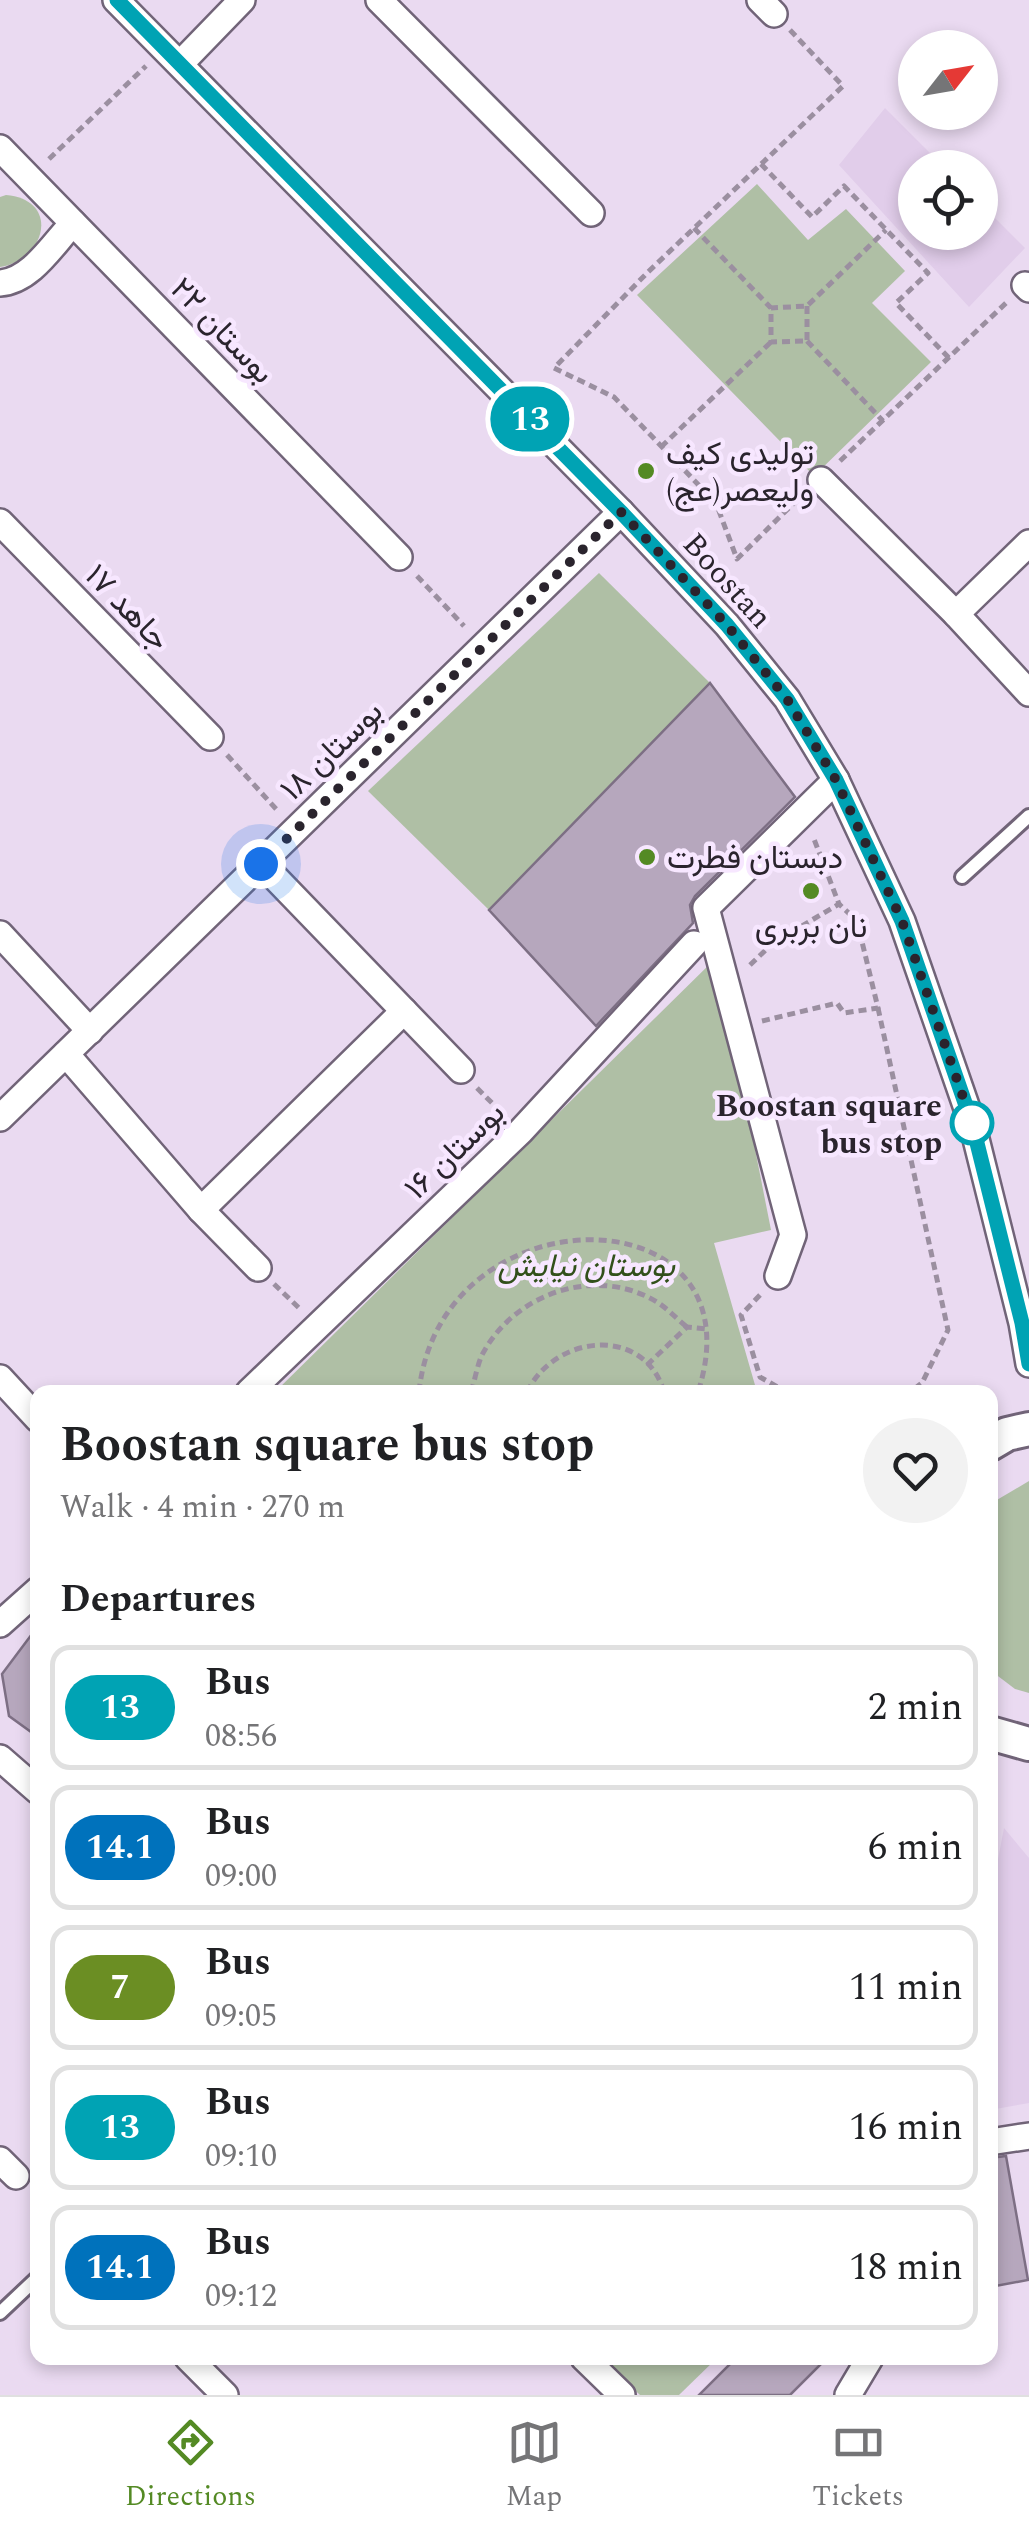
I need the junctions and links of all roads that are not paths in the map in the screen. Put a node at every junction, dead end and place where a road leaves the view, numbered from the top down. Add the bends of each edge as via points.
1 (116, 0) edge
2 (242, 0) edge
3 (379, 0) edge
4 (173, 55) junction
5 (3, 158) edge
6 (591, 213) dead end
7 (72, 223) junction
8 (0, 282) edge
9 (821, 480) road end
10 (621, 512) junction
11 (0, 522) edge
12 (1029, 543) edge
13 (399, 557) road end
14 (956, 614) junction
15 (1029, 693) edge
16 (210, 738) road end
17 (836, 780) junction
18 (1029, 816) edge
19 (261, 864) junction
20 (962, 877) dead end
21 (0, 934) edge
22 (694, 944) dead end
23 (404, 1011) junction
24 (90, 1031) junction
25 (66, 1054) junction
26 (461, 1070) road end
27 (0, 1118) edge
28 (201, 1210) junction
29 (258, 1268) road end
30 (778, 1276) road end
31 (1029, 1364) edge
32 (0, 1378) edge
33 (256, 1385) edge
34 (30, 1410) edge
35 (1029, 1429) edge
36 (998, 1440) edge
37 (30, 1597) edge
38 (0, 1624) edge
39 (998, 1735) edge
40 (1029, 1744) edge
41 (0, 1758) edge
42 (30, 1784) edge
43 (1029, 2136) edge
44 (998, 2141) edge
45 (30, 2285) edge
46 (0, 2313) edge
47 (195, 2365) edge
48 (591, 2365) edge
49 (866, 2365) edge
50 (225, 2395) edge
51 (622, 2395) edge
52 (848, 2395) edge

1 - 4 street, Boostan
2 - 4 street
3 - 6 street
4 - 10 street, Boostan
5 - 7 street, بوستان ۲۲
7 - 8 street via 30,270
7 - 13 street, بوستان ۲۲
9 - 14 street
10 - 17 street, Boostan via 787,699
10 - 19 street, بوستان ۱۸
11 - 16 street, جاهد ۱۷
12 - 14 street
14 - 15 street
17 - 30 street via 706,908 792,1235
17 - 31 street, Boostan via 902,921 972,1123
18 - 20 lane
19 - 23 street
19 - 24 street, بوستان ۱۸
21 - 24 street
22 - 33 street, بوستان ۱۶ via 520,1132
23 - 26 street
23 - 28 street
24 - 25 street, بوستان ۱۸
25 - 27 street, بوستان ۱۸
25 - 28 street
28 - 29 street
32 - 34 street
35 - 36 street
37 - 38 street
39 - 40 street
41 - 42 street
43 - 44 street
45 - 46 lane
47 - 50 street
48 - 51 street
49 - 52 street

